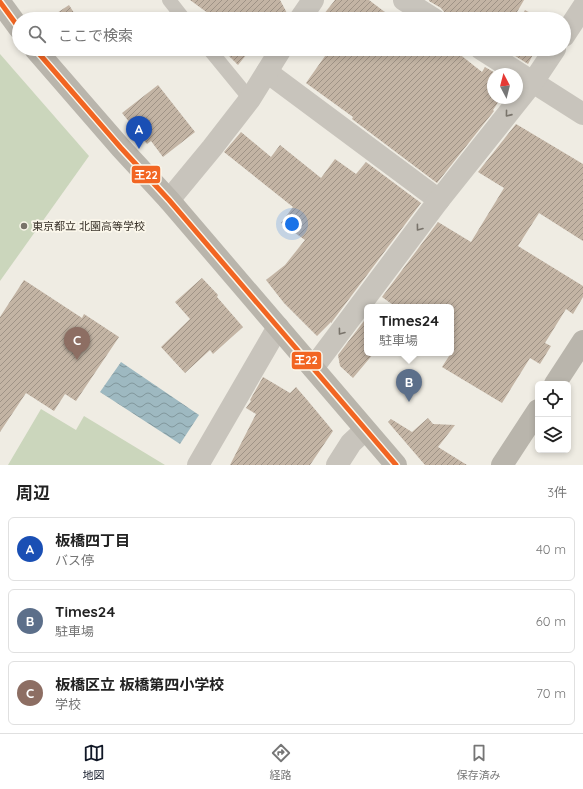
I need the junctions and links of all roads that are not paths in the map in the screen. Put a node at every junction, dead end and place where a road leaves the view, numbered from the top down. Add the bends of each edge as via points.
1 (169, 0) edge
2 (404, 0) edge
3 (0, 2) edge
4 (583, 7) edge
5 (178, 12) edge
6 (423, 12) edge
7 (12, 18) edge
8 (571, 25) edge
9 (42, 56) edge
10 (215, 56) edge
11 (277, 56) edge
12 (492, 56) edge
13 (550, 56) edge
14 (267, 72) junction
15 (533, 82) junction
16 (250, 99) junction
17 (583, 114) edge
18 (169, 200) junction
19 (439, 200) junction
20 (278, 327) junction
21 (583, 341) edge
22 (313, 368) junction
23 (557, 381) edge
24 (535, 415) edge
25 (365, 430) junction
26 (198, 465) edge
27 (337, 465) edge
28 (396, 465) edge
29 (502, 465) edge

1 - 5 lane
2 - 6 street
3 - 7 street
4 - 8 street
9 - 18 street
10 - 16 lane
11 - 14 street
12 - 15 street
13 - 15 street
14 - 16 street
14 - 19 street
15 - 17 street
15 -> 19 street
16 - 18 street
18 - 20 street
19 -> 22 street
20 - 22 street
20 - 26 street
21 - 23 street
22 - 25 street
24 - 29 street
25 - 27 street via 351,443
25 - 28 street

